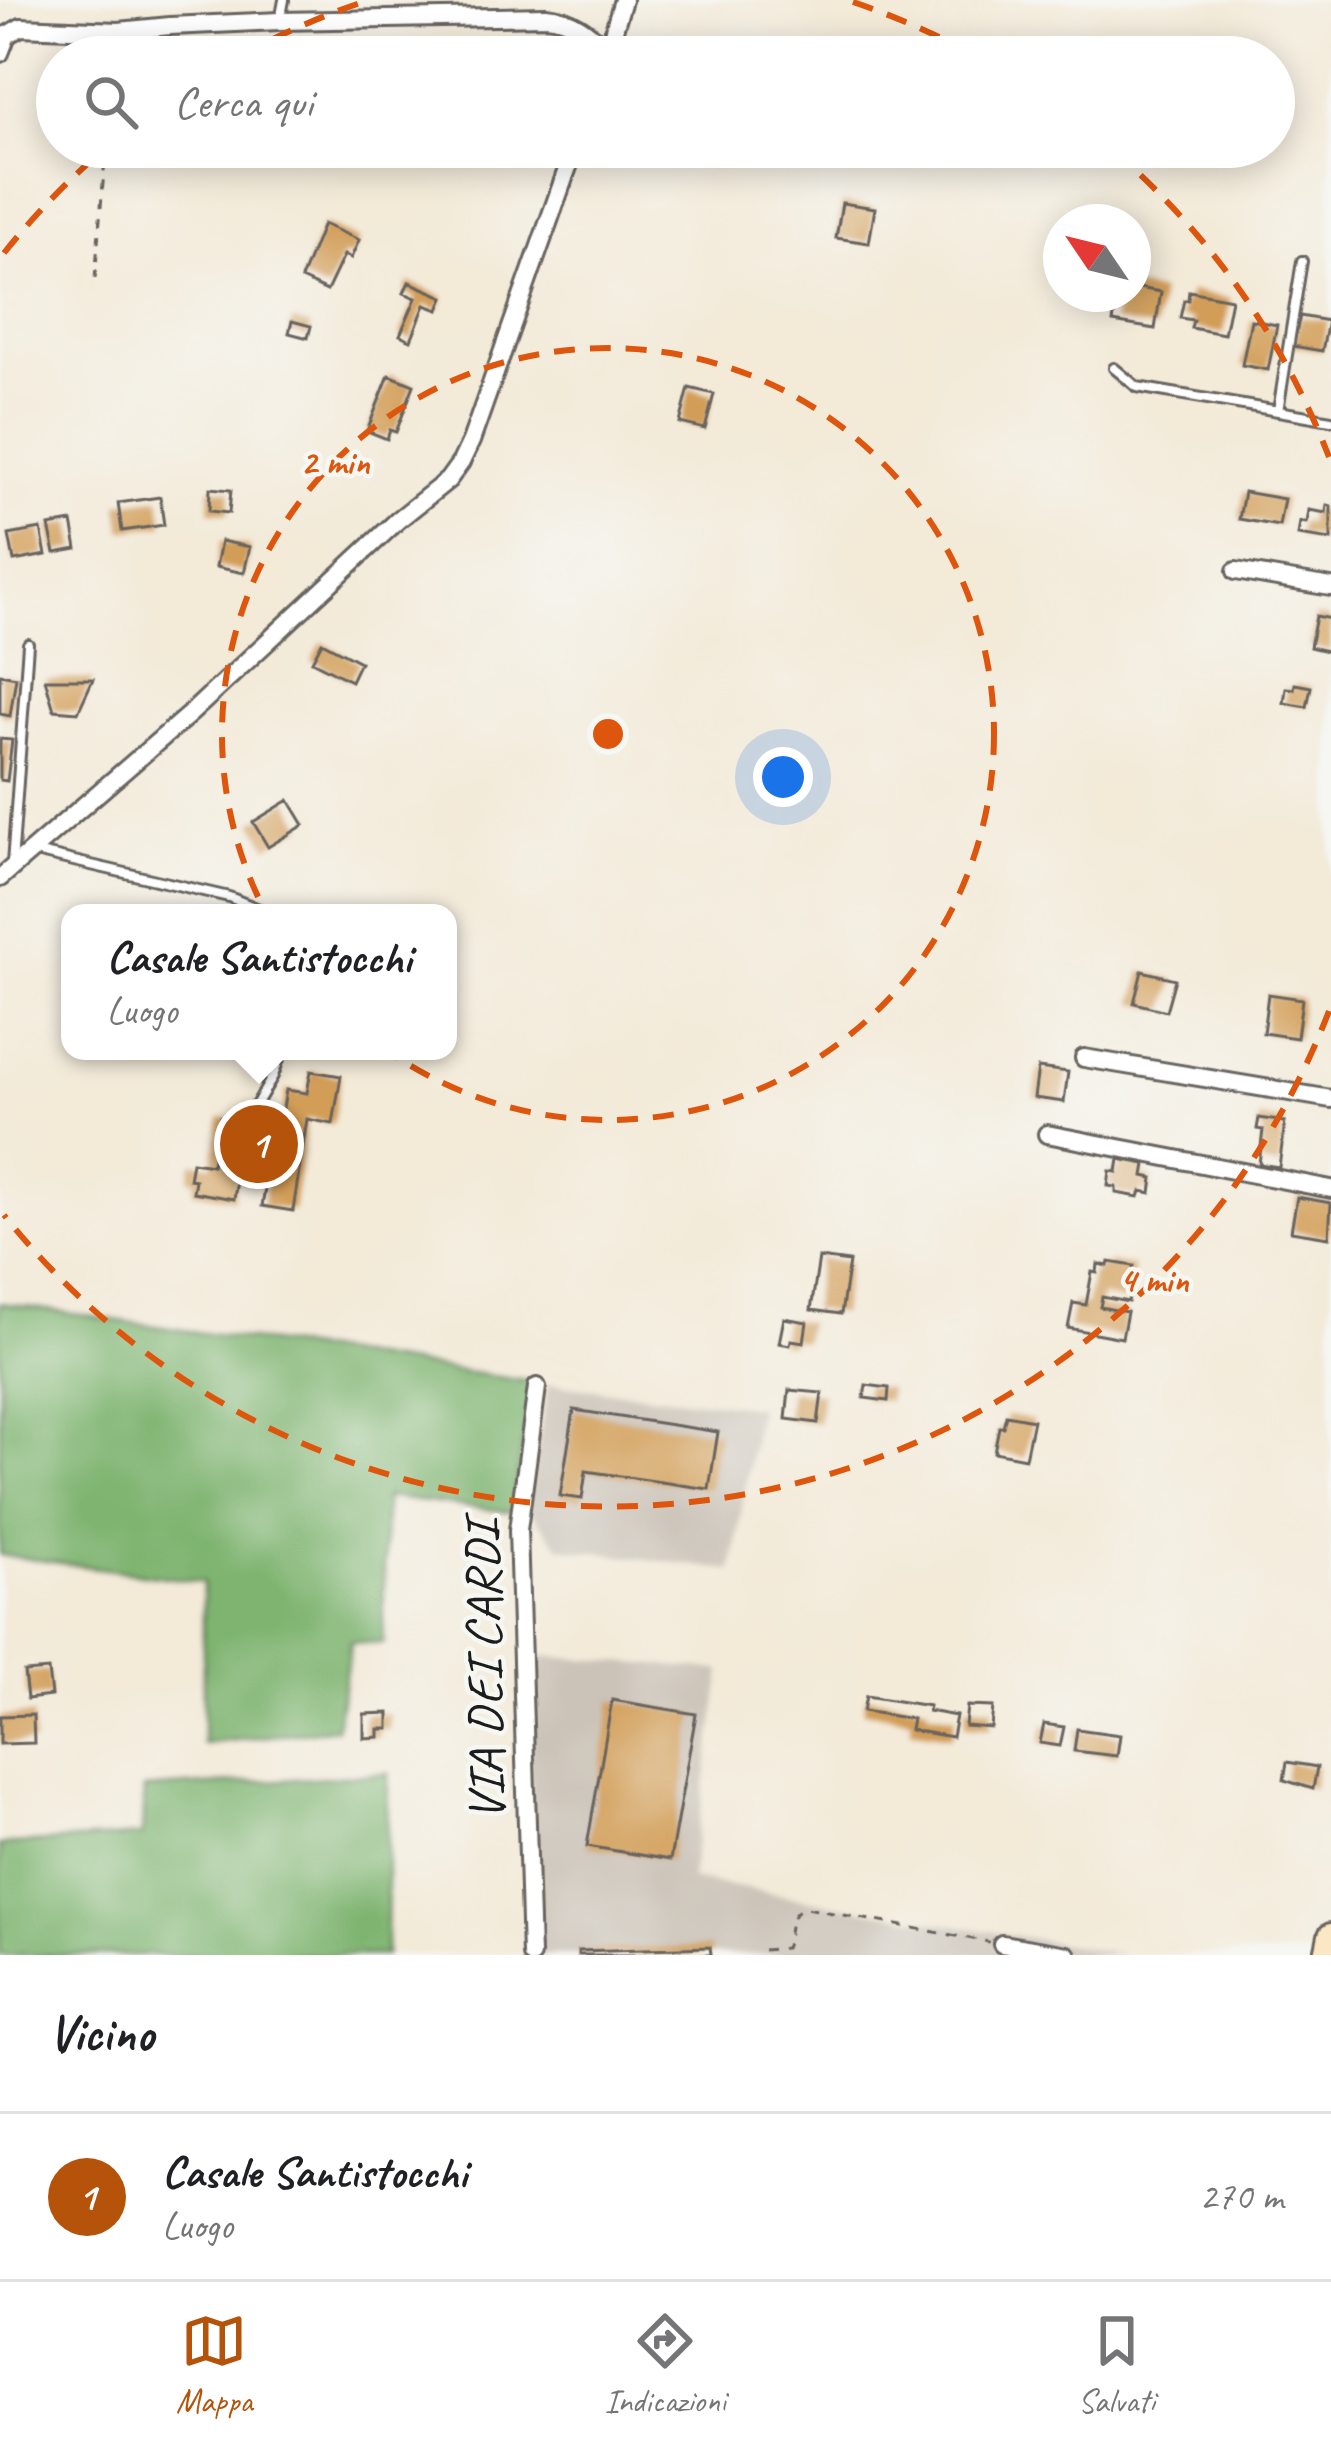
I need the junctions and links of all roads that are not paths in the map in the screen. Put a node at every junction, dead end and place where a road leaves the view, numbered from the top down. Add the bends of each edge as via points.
1 (284, 0) edge
2 (623, 0) edge
3 (280, 21) junction
4 (588, 36) edge
5 (612, 36) edge
6 (0, 53) edge
7 (568, 168) edge
8 (1302, 261) dead end
9 (1114, 368) dead end
10 (1278, 411) junction
11 (1331, 420) edge
12 (1236, 572) dead end
13 (1331, 587) edge
14 (28, 644) dead end
15 (33, 852) junction
16 (6, 873) edge
17 (245, 904) edge
18 (1084, 1058) dead end
19 (279, 1060) edge
20 (1331, 1099) edge
21 (256, 1105) dead end
22 (1047, 1134) dead end
23 (1331, 1189) edge
24 (537, 1387) dead end
25 (1331, 1936) edge
26 (1002, 1944) road end
27 (531, 1955) edge
28 (1067, 1955) edge
29 (1327, 1955) edge

1 - 3 lane
2 - 5 street
3 - 4 street via 553,16
3 - 6 street via 119,31 21,27 7,34
7 - 15 street via 457,468
8 - 10 lane
9 - 10 lane via 1137,387
10 - 11 lane
12 - 13 street
14 - 16 lane
15 - 16 street
15 - 17 lane
18 - 20 street
19 - 21 lane
22 - 23 street
24 - 27 street, VIA DEI CARDI via 518,1530
25 - 29 street
26 - 28 street

